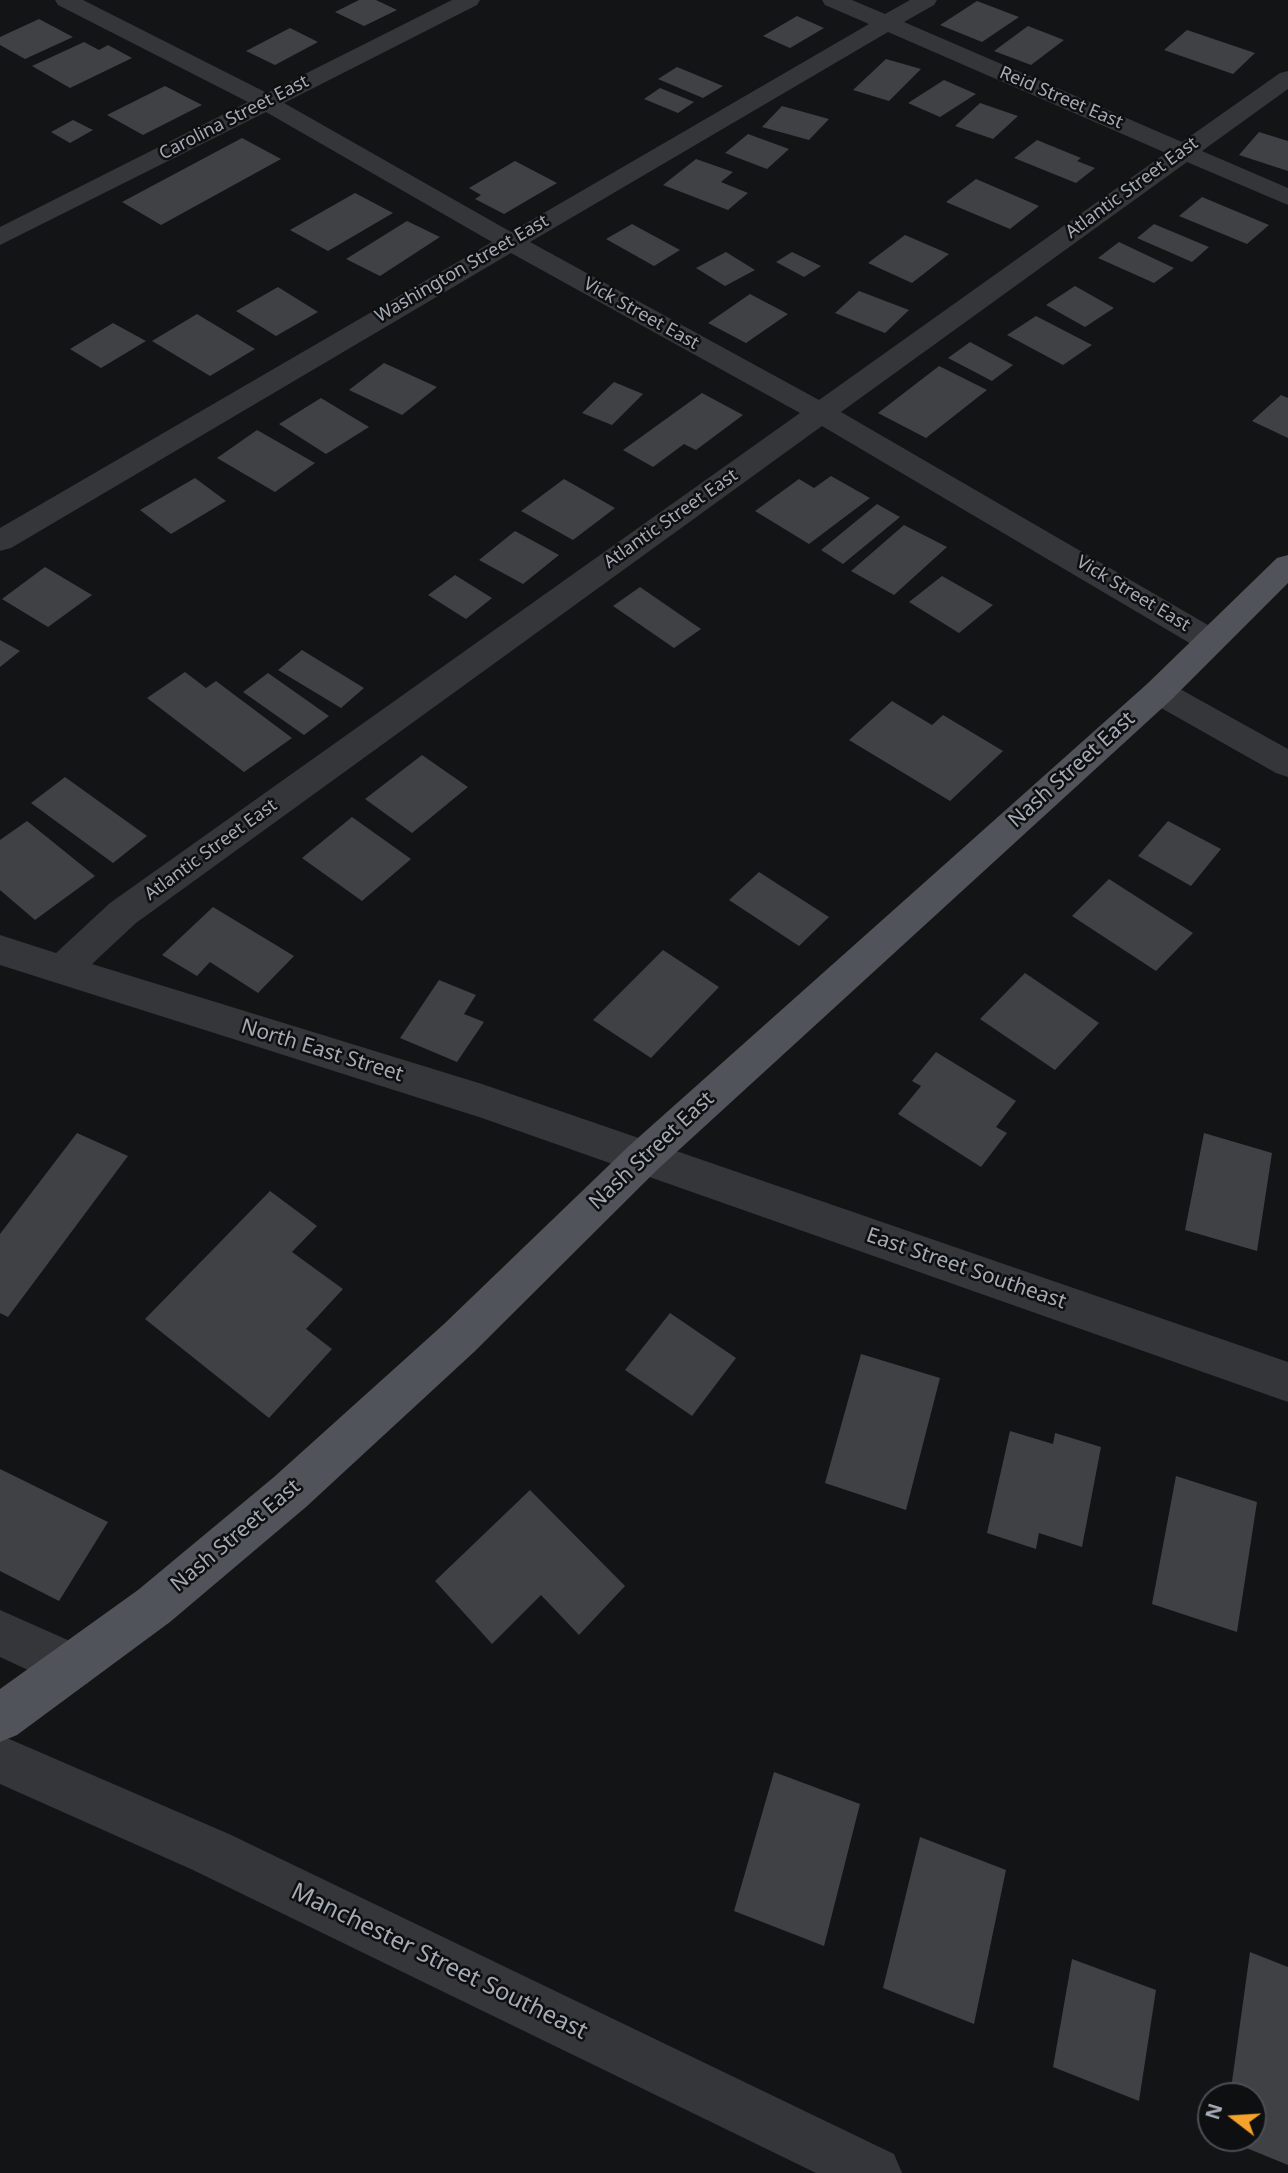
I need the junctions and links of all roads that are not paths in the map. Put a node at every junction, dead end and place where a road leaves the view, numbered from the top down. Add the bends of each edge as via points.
1 (66, 0) edge
2 (469, 0) edge
3 (833, 0) edge
4 (926, 0) edge
5 (886, 23) junction
6 (1288, 78) edge
7 (266, 102) junction
8 (1184, 151) junction
9 (1288, 197) edge
10 (0, 237) edge
11 (510, 242) junction
12 (821, 413) junction
13 (0, 541) edge
14 (1288, 565) edge
15 (1209, 640) junction
16 (1159, 692) junction
17 (1288, 764) edge
18 (0, 950) edge
19 (62, 969) junction
20 (644, 1157) junction
21 (1288, 1382) edge
22 (0, 1633) edge
23 (71, 1666) junction
24 (0, 1718) edge
25 (0, 1759) edge
26 (875, 2173) edge

1 - 7 street, Vick Street East
2 - 7 street, Carolina Street East
3 - 5 street, Reid Street East
4 - 5 street, Washington Street East
5 - 8 street, Reid Street East
5 - 11 street, Washington Street East
6 - 8 street, Atlantic Street East
7 - 10 street, Carolina Street East
7 - 11 street, Vick Street East
8 - 9 street, Reid Street East
8 - 12 street, Atlantic Street East
11 - 12 street, Vick Street East
11 - 13 street, Washington Street East
12 - 15 street, Vick Street East
12 - 19 street, Atlantic Street East via 123,913
14 - 15 main road, Nash Street East
15 - 16 main road, Nash Street East
16 - 17 street
16 - 20 main road, Nash Street East
18 - 19 street, North East Street
19 - 20 street, North East Street
20 - 21 street, East Street Southeast
20 - 23 main road, Nash Street East via 459,1338 290,1492 154,1606
22 - 23 street
23 - 24 main road, Nash Street East
25 - 26 street, Manchester Street Southeast via 211,1852

